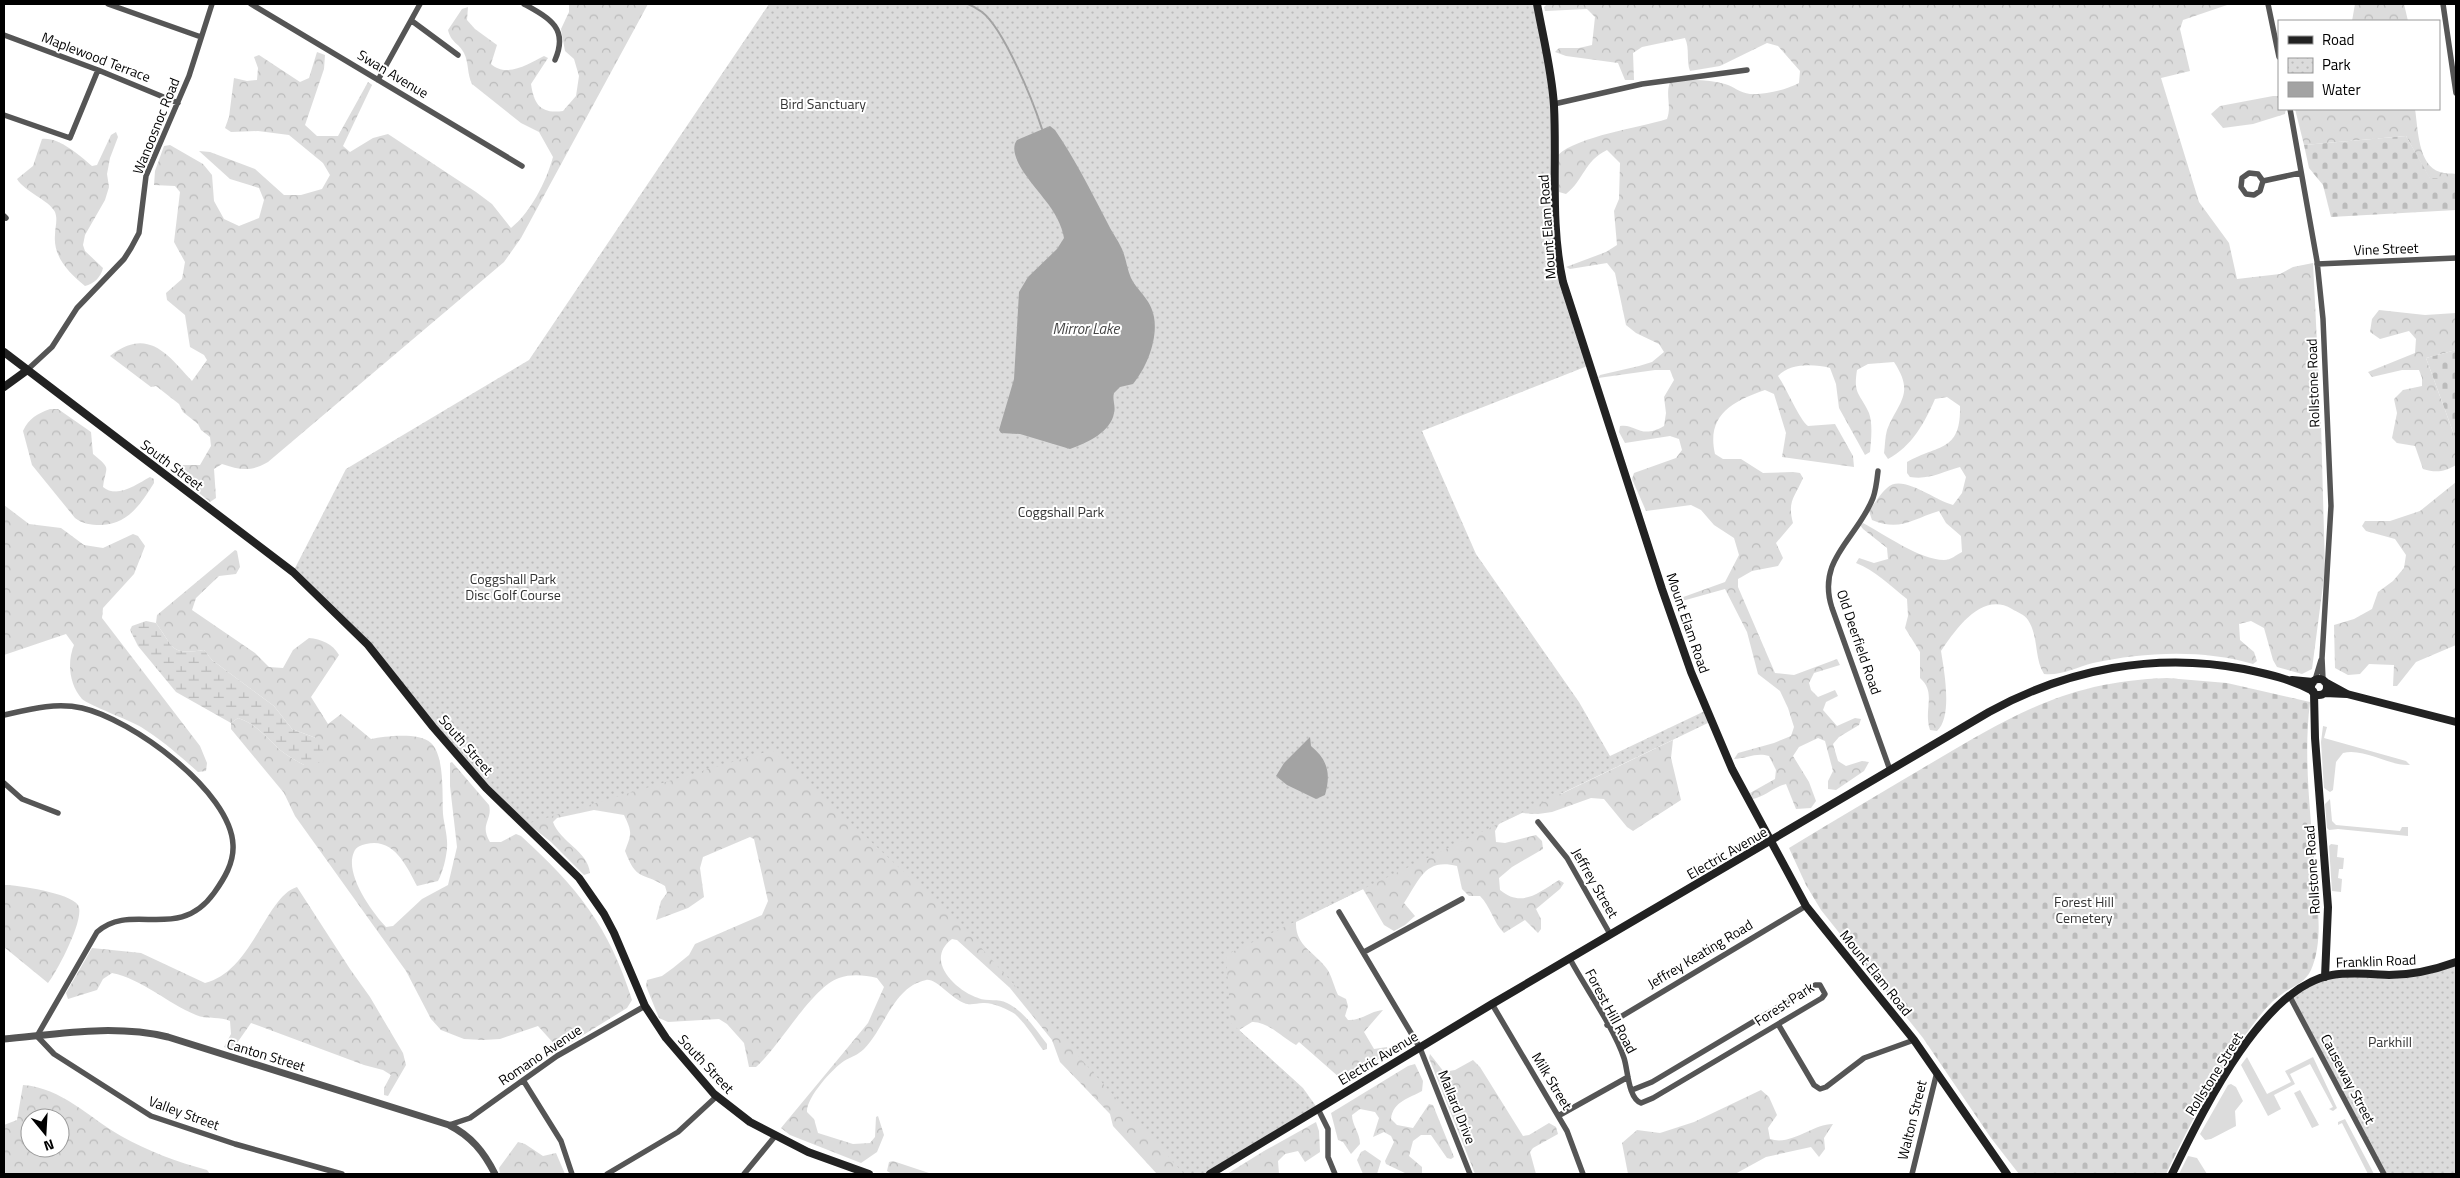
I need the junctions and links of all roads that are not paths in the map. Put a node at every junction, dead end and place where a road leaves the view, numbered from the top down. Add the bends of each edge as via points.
1 (108, 4) edge
2 (212, 4) edge
3 (251, 4) edge
4 (420, 4) edge
5 (524, 4) edge
6 (1537, 4) edge
7 (2268, 4) edge
8 (2443, 4) edge
9 (412, 21) junction
10 (4, 35) edge
11 (202, 37) junction
12 (2278, 52) edge
13 (458, 55) dead end
14 (555, 60) dead end
15 (98, 70) junction
16 (1747, 70) dead end
17 (378, 80) junction
18 (2456, 93) edge
19 (178, 103) junction
20 (1554, 104) junction
21 (2290, 110) edge
22 (4, 115) edge
23 (522, 166) dead end
24 (2300, 173) junction
25 (2263, 182) junction
26 (2456, 258) edge
27 (2317, 264) junction
28 (4, 352) edge
29 (26, 371) junction
30 (4, 387) edge
31 (1878, 471) dead end
32 (2290, 680) junction
33 (2319, 681) junction
34 (2313, 692) junction
35 (2324, 693) junction
36 (2346, 694) junction
37 (4, 715) edge
38 (2316, 721) junction
39 (2456, 722) edge
40 (1890, 770) junction
41 (4, 783) edge
42 (58, 813) dead end
43 (1538, 822) dead end
44 (1772, 841) junction
45 (1462, 900) dead end
46 (1806, 906) junction
47 (1338, 912) dead end
48 (1610, 934) junction
49 (1364, 952) junction
50 (1570, 959) junction
51 (2456, 962) edge
52 (2324, 977) junction
53 (2289, 995) junction
54 (1492, 1004) junction
55 (645, 1006) junction
56 (1607, 1024) junction
57 (1778, 1024) junction
58 (37, 1036) junction
59 (4, 1039) edge
60 (1914, 1040) junction
61 (1420, 1048) junction
62 (1937, 1072) junction
63 (1628, 1076) junction
64 (523, 1080) junction
65 (1632, 1090) junction
66 (717, 1096) junction
67 (1639, 1102) joint
68 (1318, 1109) junction
69 (1558, 1116) junction
70 (448, 1125) junction
71 (776, 1135) junction
72 (863, 1173) edge
73 (342, 1174) edge
74 (495, 1174) edge
75 (572, 1174) edge
76 (607, 1174) edge
77 (744, 1174) edge
78 (1210, 1174) edge
79 (1335, 1174) edge
80 (1470, 1174) edge
81 (1583, 1174) edge
82 (1912, 1174) edge
83 (2007, 1174) edge
84 (2172, 1174) edge
85 (2384, 1174) edge

1 - 11 street
2 - 11 street, Wanoosnoc Road
3 - 17 street, Swan Avenue
4 - 9 street
5 - 14 street via 546,16 557,30 559,47
6 - 20 main road, Mount Elam Road
7 - 12 street
8 - 18 street
9 - 13 street
9 - 17 street
10 - 15 street, Maplewood Terrace
11 - 19 street, Wanoosnoc Road
15 - 19 street, Maplewood Terrace
15 - 22 street via 70,138
16 - 20 street via 1642,84
17 - 23 street, Swan Avenue
19 - 29 street, Wanoosnoc Road via 146,176 138,234 131,248 77,308 52,347
20 - 44 main road, Mount Elam Road via 1555,203 1563,282 1691,672 1732,769
21 - 24 street, Rollstone Road
24 - 25 street
24 - 27 street, Rollstone Road
25 - 25 street via 2258,174 2249,173 2242,178 2241,187 2246,194 2256,195
26 - 27 street, Vine Street
27 - 33 street, Rollstone Road via 2323,319 2331,506
28 - 29 main road, South Street
29 - 30 main road, Wanoosnoc Road
29 - 55 main road, South Street via 293,572 368,645 481,782 579,878 614,933
31 - 40 street, Old Deerfield Road via 1873,498 1830,569 1827,586
32 - 33 main road, Electric Avenue
32 - 34 main road, Electric Avenue
32 - 40 main road, Electric Avenue via 2232,667 2189,663 2140,664 2092,671 2047,684 2007,702
33 - 34 main road, Rollstone Road via 2311,686
33 - 35 main road, Rollstone Road via 2327,688
33 - 36 main road, Electric Avenue
34 - 35 main road, Electric Avenue
34 - 38 main road, Rollstone Road
35 - 36 main road, Electric Avenue
35 - 38 main road, Rollstone Road
36 - 39 main road, Electric Avenue
37 - 58 street via 39,707 66,706 90,710 126,726 162,750 201,785 223,813 233,839 233,855 226,873 199,909 188,916 169,920 117,921 106,924 97,932
38 - 52 main road, Rollstone Road via 2328,907
40 - 44 main road, Electric Avenue
41 - 42 street via 22,799
43 - 48 street, Jeffrey Street via 1568,858
44 - 46 main road, Mount Elam Road
44 - 48 main road, Electric Avenue
45 - 49 street
46 - 56 street, Jeffrey Keating Road
46 - 60 main road, Mount Elam Road
47 - 49 street, Mallard Drive
48 - 50 main road, Electric Avenue
49 - 61 street, Mallard Drive
50 - 54 main road, Electric Avenue
50 - 56 street, Forest Hill Road
51 - 52 main road, Franklin Road via 2410,974
52 - 53 main road
53 - 84 main road, Rollstone Street via 2267,1018 2232,1065 2206,1106
53 - 85 street, Causeway Street
54 - 61 main road, Electric Avenue
54 - 69 street, Milk Street
55 - 64 street, Romano Avenue via 563,1052
55 - 66 main road, South Street via 670,1044
56 - 63 street, Forest Hill Road via 1622,1054
57 - 60 street via 1814,1085 1820,1089 1864,1058
57 - 65 street, Forest Park via 1823,997 1822,986 1815,985 1652,1082
57 - 67 street, Forest Park via 1654,1098 1645,1103
58 - 59 street, Canton Street
58 - 70 street, Canton Street via 95,1030 152,1033
58 - 73 street, Valley Street via 54,1054 151,1116
60 - 62 main road, Mount Elam Road
61 - 68 main road, Electric Avenue
61 - 80 street, Mallard Drive
62 - 82 street, Walton Street
62 - 83 main road, Mount Elam Road
63 - 65 street, Forest Hill Road
63 - 69 street
64 - 70 street, Romano Avenue via 470,1118
64 - 75 street via 561,1141
65 - 67 street, Forest Hill Road
66 - 71 main road, South Street via 750,1122
66 - 76 street via 678,1132
68 - 78 main road, Electric Avenue
68 - 79 street via 1328,1129 1329,1159
69 - 81 street, Milk Street via 1572,1142
70 - 74 street, Canton Street via 474,1142
71 - 72 main road, South Street via 808,1152
71 - 77 street

